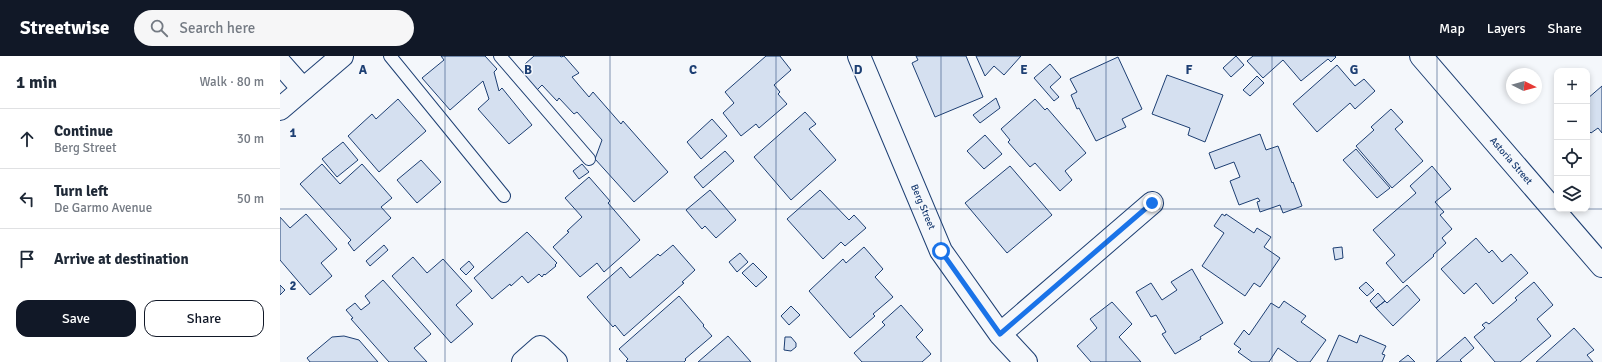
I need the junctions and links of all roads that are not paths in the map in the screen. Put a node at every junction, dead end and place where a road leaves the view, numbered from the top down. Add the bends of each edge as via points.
1 (342, 56) edge
2 (390, 56) edge
3 (500, 56) edge
4 (859, 56) edge
5 (1421, 56) edge
6 (280, 63) edge
7 (303, 89) junction
8 (280, 109) edge
9 (589, 159) dead end
10 (504, 196) dead end
11 (1152, 203) dead end
12 (1602, 266) edge
13 (1000, 334) junction
14 (523, 362) edge
15 (556, 362) edge
16 (1026, 362) edge

1 - 7 street
2 - 10 lane
3 - 9 lane
4 - 13 street, Berg Street via 941,251
5 - 12 street, Astoria Street
6 - 7 street
7 - 8 street
11 - 13 street
13 - 16 street, Berg Street
14 - 15 street via 540,347

